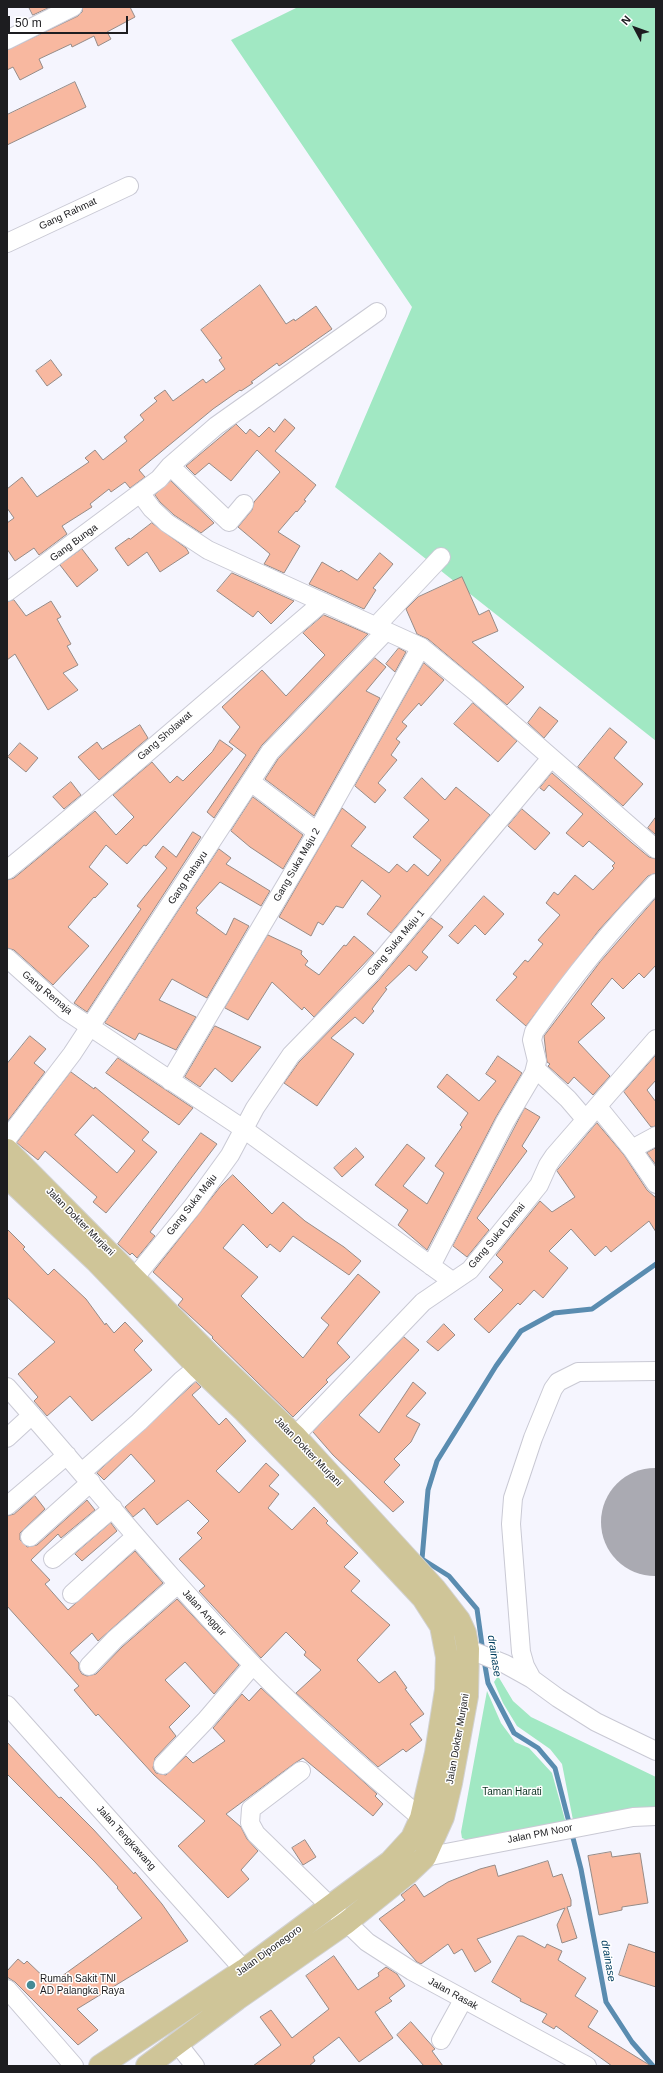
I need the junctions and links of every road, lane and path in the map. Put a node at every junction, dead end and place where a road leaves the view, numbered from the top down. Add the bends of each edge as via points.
1 (73, 7) edge
2 (7, 40) edge
3 (129, 186) dead end
4 (7, 243) edge
5 (377, 312) dead end
6 (170, 466) junction
7 (140, 493) junction
8 (244, 504) dead end
9 (441, 557) dead end
10 (7, 592) edge
11 (323, 602) junction
12 (382, 628) junction
13 (422, 647) junction
14 (551, 758) junction
15 (251, 782) junction
16 (317, 832) junction
17 (656, 848) edge
18 (7, 870) edge
19 (656, 883) edge
20 (7, 958) edge
21 (89, 1026) junction
22 (656, 1039) edge
23 (536, 1068) junction
24 (170, 1081) junction
25 (598, 1107) junction
26 (586, 1120) junction
27 (245, 1130) junction
28 (656, 1136) edge
29 (7, 1139) edge
30 (632, 1149) junction
31 (7, 1150) edge
32 (7, 1178) edge
33 (656, 1184) edge
34 (85, 1239) junction
35 (431, 1266) junction
36 (135, 1277) junction
37 (452, 1281) junction
38 (205, 1362) junction
39 (656, 1371) edge
40 (7, 1387) edge
41 (32, 1415) junction
42 (295, 1436) junction
43 (7, 1438) edge
44 (67, 1455) junction
45 (86, 1477) junction
46 (7, 1506) edge
47 (113, 1508) junction
48 (358, 1517) junction
49 (136, 1536) junction
50 (30, 1538) dead end
51 (53, 1559) dead end
52 (178, 1584) junction
53 (72, 1594) dead end
54 (429, 1594) junction
55 (468, 1649) junction
56 (253, 1665) junction
57 (88, 1666) dead end
58 (532, 1678) junction
59 (7, 1706) edge
60 (656, 1751) edge
61 (163, 1765) dead end
62 (301, 1771) dead end
63 (656, 1816) edge
64 (443, 1817) joint
65 (421, 1818) junction
66 (425, 1857) junction
67 (330, 1907) junction
68 (346, 1923) junction
69 (244, 1970) junction
70 (7, 1989) edge
71 (463, 2000) junction
72 (441, 2040) dead end
73 (177, 2043) junction
74 (74, 2066) edge
75 (100, 2066) edge
76 (147, 2066) edge
77 (195, 2066) edge
78 (587, 2066) edge

1 - 2 street
3 - 4 street, Gang Rahmat
5 - 6 street, Gang Bunga via 216,426
6 - 7 street, Gang Bunga via 159,479
6 - 8 street via 229,522
7 - 10 street, Gang Bunga
7 - 11 street via 167,523 208,550
9 - 12 street, Gang Rahayu
11 - 12 street
11 - 18 street, Gang Sholawat via 92,801
12 - 13 street
12 - 15 street, Gang Rahayu via 270,752
13 - 14 street
13 - 16 street, Gang Suka Maju 2
14 - 17 street
14 - 27 street, Gang Suka Maju 1 via 370,974 291,1055 266,1089
15 - 16 street
15 - 21 street, Gang Rahayu
16 - 24 street, Gang Suka Maju 2
19 - 23 street via 626,914 564,989 534,1032 532,1040
20 - 21 street, Gang Remaja via 65,1010
21 - 24 street, Gang Remaja
21 - 29 street, Gang Rahayu via 72,1054
22 - 25 street, Gang Suka Damai
23 - 26 street
23 - 35 street via 505,1122
24 - 27 street, Gang Remaja
25 - 26 street, Gang Suka Damai
25 - 30 street
26 - 37 street, Gang Suka Damai via 554,1156 539,1185 490,1248 470,1270
27 - 35 street, Gang Remaja
27 - 36 street, Gang Suka Maju via 198,1200
28 - 30 street
30 - 33 street
31 - 34 main road, Jalan Dokter Murjani
32 - 34 main road, Jalan Dokter Murjani
34 - 36 main road, Jalan Dokter Murjani
34 - 38 main road, Jalan Dokter Murjani
35 - 37 street, Gang Remaja
36 - 38 main road, Jalan Dokter Murjani
37 - 42 street, Gang Suka Damai via 423,1302
38 - 42 main road, Jalan Dokter Murjani
38 - 45 street via 182,1380
38 - 48 main road, Jalan Dokter Murjani via 243,1410
39 - 58 street via 578,1372 564,1378 553,1389 533,1438 513,1498 511,1524 521,1652
40 - 41 street, Jalan Anggur
41 - 43 street
41 - 44 street, Jalan Anggur
42 - 48 main road, Jalan Dokter Murjani
44 - 45 street, Jalan Anggur
44 - 46 street
45 - 47 street, Jalan Anggur
45 - 50 street
47 - 49 street, Jalan Anggur
47 - 51 street
48 - 54 main road, Jalan Dokter Murjani
49 - 52 street, Jalan Anggur
49 - 53 street
52 - 56 street, Jalan Anggur
52 - 57 street
54 - 55 main road, Jalan Dokter Murjani via 459,1620
54 - 65 main road, Jalan Dokter Murjani via 441,1626 447,1658 446,1690 436,1753
55 - 58 street
55 - 64 main road, Jalan Dokter Murjani via 467,1696
56 - 61 street
56 - 65 street, Jalan Anggur via 317,1729
58 - 60 street via 596,1722
59 - 69 street, Jalan Tengkawang
62 - 67 street, Jalan Rasak via 250,1809 250,1823 256,1834
63 - 66 street, Jalan PM Noor via 633,1816
64 - 66 main road, Jalan Diponegoro
65 - 67 main road, Jalan Diponegoro via 412,1838 390,1862
66 - 68 main road, Jalan Diponegoro via 408,1874
67 - 68 street, Jalan Rasak
67 - 69 main road, Jalan Diponegoro
68 - 71 street, Jalan Rasak via 373,1946
68 - 73 main road, Jalan Diponegoro
69 - 75 main road, Jalan Diponegoro
70 - 74 street
71 - 72 street
71 - 78 street, Jalan Rasak
73 - 76 main road, Jalan Diponegoro
73 - 77 street

